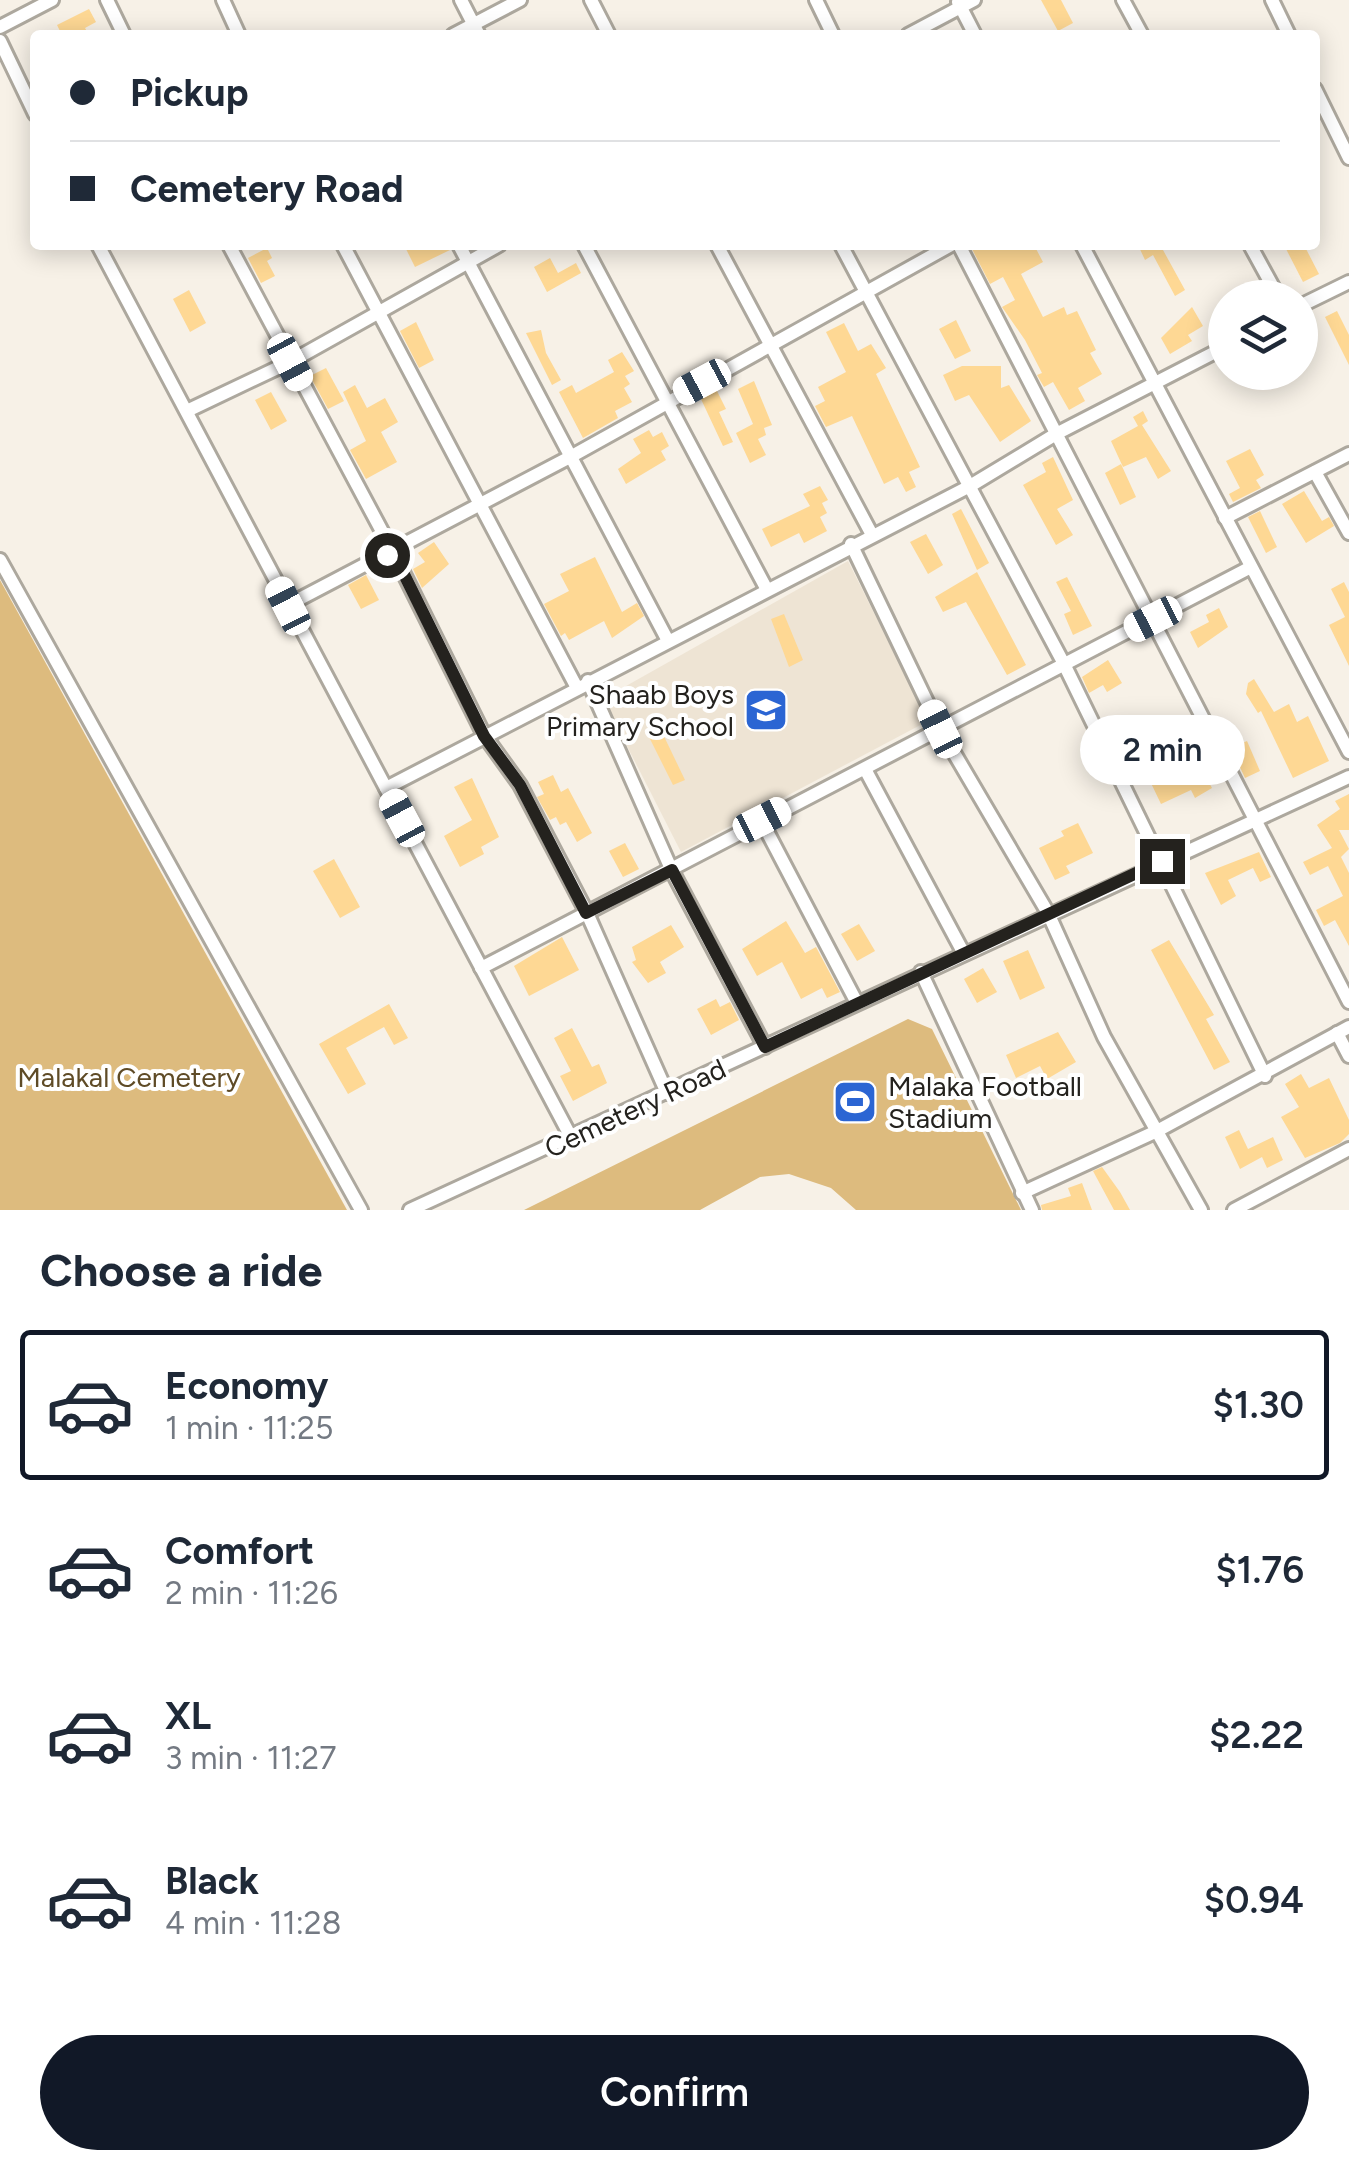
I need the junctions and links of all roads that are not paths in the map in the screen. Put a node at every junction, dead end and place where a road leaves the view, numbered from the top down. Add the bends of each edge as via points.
1 (52, 0) edge
2 (107, 0) edge
3 (222, 0) edge
4 (461, 0) edge
5 (520, 0) edge
6 (591, 0) edge
7 (816, 0) edge
8 (1123, 0) edge
9 (1272, 0) edge
10 (964, 2) edge
11 (0, 27) edge
12 (122, 30) edge
13 (237, 30) edge
14 (477, 30) edge
15 (606, 30) edge
16 (831, 30) edge
17 (916, 30) edge
18 (973, 30) edge
19 (1139, 30) edge
20 (1287, 30) edge
21 (0, 40) edge
22 (1320, 98) edge
23 (30, 103) edge
24 (1349, 158) edge
25 (101, 250) edge
26 (232, 250) edge
27 (346, 250) edge
28 (462, 250) edge
29 (490, 250) edge
30 (587, 250) edge
31 (720, 250) edge
32 (844, 250) edge
33 (942, 250) edge
34 (962, 250) edge
35 (1085, 250) edge
36 (1253, 250) edge
37 (468, 262) junction
38 (1269, 280) edge
39 (1349, 282) edge
40 (866, 294) junction
41 (1318, 297) edge
42 (378, 313) junction
43 (768, 346) junction
44 (1208, 357) edge
45 (290, 362) junction
46 (1154, 387) junction
47 (668, 400) junction
48 (189, 410) junction
49 (1056, 434) junction
50 (1349, 454) edge
51 (572, 456) junction
52 (1315, 472) junction
53 (970, 486) junction
54 (479, 506) junction
55 (1225, 518) junction
56 (871, 533) junction
57 (1349, 533) edge
58 (851, 544) junction
59 (393, 552) junction
60 (0, 560) edge
61 (1251, 567) junction
62 (766, 588) junction
63 (288, 606) junction
64 (1153, 619) junction
65 (667, 639) junction
66 (1064, 664) junction
67 (582, 683) junction
68 (940, 729) junction
69 (484, 736) junction
70 (1349, 752) edge
71 (865, 769) junction
72 (1349, 777) edge
73 (386, 788) junction
74 (1253, 819) junction
75 (762, 820) junction
76 (1162, 861) junction
77 (672, 870) junction
78 (586, 913) junction
79 (1048, 913) junction
80 (963, 952) junction
81 (481, 968) junction
82 (921, 972) junction
83 (1349, 1002) edge
84 (857, 1003) junction
85 (1343, 1030) edge
86 (765, 1047) junction
87 (1349, 1056) edge
88 (1265, 1076) junction
89 (667, 1093) junction
90 (1157, 1131) junction
91 (572, 1139) junction
92 (1349, 1148) edge
93 (1022, 1193) junction
94 (361, 1210) edge
95 (410, 1210) edge
96 (1032, 1210) edge
97 (1202, 1210) edge
98 (1234, 1210) edge

1 - 11 street
2 - 12 street
3 - 13 street
4 - 14 street
5 - 14 street
6 - 15 street
7 - 16 street
8 - 19 street
9 - 20 street
10 - 17 street
10 - 18 street
21 - 23 street
22 - 24 street
25 - 48 street
26 - 45 street
27 - 42 street
28 - 37 street
29 - 37 street
30 - 47 street
31 - 43 street
32 - 40 street
33 - 40 street
34 - 49 street
35 - 46 street
36 - 38 street
37 - 42 street
37 - 51 street
39 - 41 street
40 - 43 street
40 - 53 street
42 - 45 street
42 - 54 street
43 - 47 street
43 - 56 street
44 - 46 street
45 - 48 street
45 - 59 street
46 - 49 street
46 - 55 street
47 - 51 street
47 - 62 street
48 - 63 street
49 - 53 street
49 - 64 street
50 - 52 street
51 - 54 street
51 - 65 street
52 - 55 street
52 - 57 street
53 - 56 street
53 - 66 street
54 - 59 street
54 - 67 street
55 - 61 street
56 - 58 street
58 - 62 street
58 - 68 street
59 - 63 street
59 - 69 street
60 - 94 street
61 - 64 street
61 - 70 street
62 - 65 street
63 - 73 street
64 - 66 street
64 - 74 street
65 - 67 street
66 - 68 street
66 - 76 street
67 - 69 street
67 - 77 street
68 - 71 street
68 - 79 street
69 - 73 street
69 - 78 street via 520,785
71 - 75 street
71 - 80 street
72 - 74 street, Cemetery Road
73 - 81 street
74 - 76 street, Cemetery Road
74 - 83 street
75 - 77 street
75 - 84 street
76 - 79 street, Cemetery Road
76 - 88 street
77 - 78 street
77 - 86 street
78 - 81 street
78 - 89 street
79 - 80 street, Cemetery Road
79 - 90 street via 1104,1037
80 - 82 street, Cemetery Road
81 - 91 street
82 - 84 street, Cemetery Road
82 - 93 street
84 - 86 street, Cemetery Road
85 - 87 street
85 - 88 street
86 - 89 street, Cemetery Road
88 - 90 street
89 - 91 street, Cemetery Road
90 - 93 street
90 - 97 street
91 - 95 street, Cemetery Road
92 - 98 street
93 - 96 street

